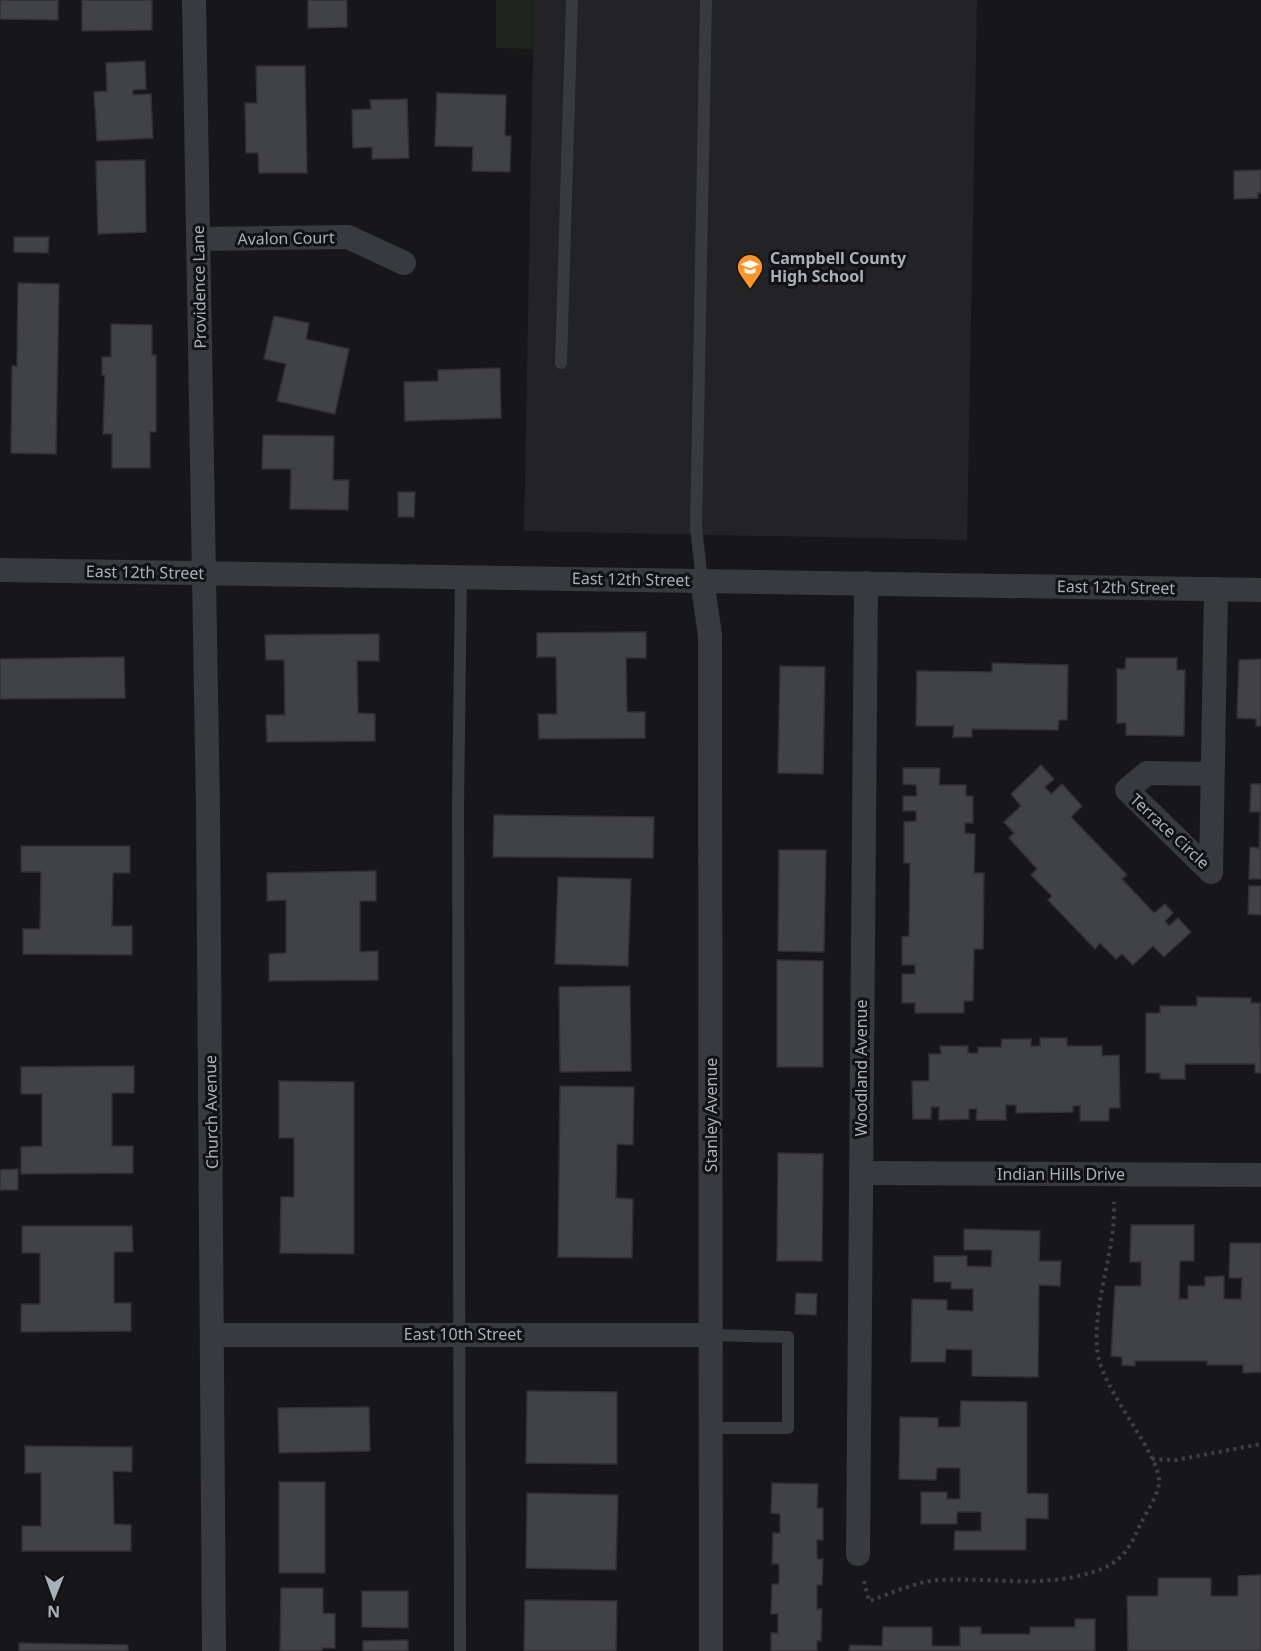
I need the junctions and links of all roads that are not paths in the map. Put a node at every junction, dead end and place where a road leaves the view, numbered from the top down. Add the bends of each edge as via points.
1 (194, 0) edge
2 (572, 0) edge
3 (706, 0) edge
4 (198, 239) junction
5 (404, 263) dead end
6 (561, 363) dead end
7 (0, 570) edge
8 (205, 573) junction
9 (461, 577) junction
10 (702, 580) junction
11 (866, 583) junction
12 (1216, 589) junction
13 (1261, 590) edge
14 (1212, 774) junction
15 (861, 1173) junction
16 (1261, 1175) edge
17 (461, 1334) junction
18 (214, 1335) junction
19 (711, 1335) junction
20 (711, 1428) junction
21 (858, 1554) dead end
22 (214, 1651) edge
23 (460, 1651) edge
24 (711, 1651) edge

1 - 4 street, Providence Lane
2 - 6 lane
3 - 10 lane via 696,528
4 - 5 street, Avalon Court via 348,237
4 - 8 street, Providence Lane
7 - 8 street, East 12th Street
8 - 9 street, East 12th Street
8 - 18 street, Church Avenue
9 - 10 street, East 12th Street
9 - 17 lane
10 - 11 street, East 12th Street
10 - 19 street, Stanley Avenue via 710,634
11 - 12 street, East 12th Street
11 - 15 street, Woodland Avenue
12 - 13 street, East 12th Street
12 - 14 street, Terrace Circle
14 - 14 street, Terrace Circle via 1212,796 1211,872 1126,790 1147,773
15 - 16 street, Indian Hills Drive
15 - 21 street, Woodland Avenue
17 - 18 street, East 10th Street
17 - 19 street, East 10th Street
17 - 23 lane
18 - 22 street, Church Avenue
19 - 20 street, Stanley Avenue
19 - 20 lane via 788,1336 788,1428
20 - 24 street, Stanley Avenue

